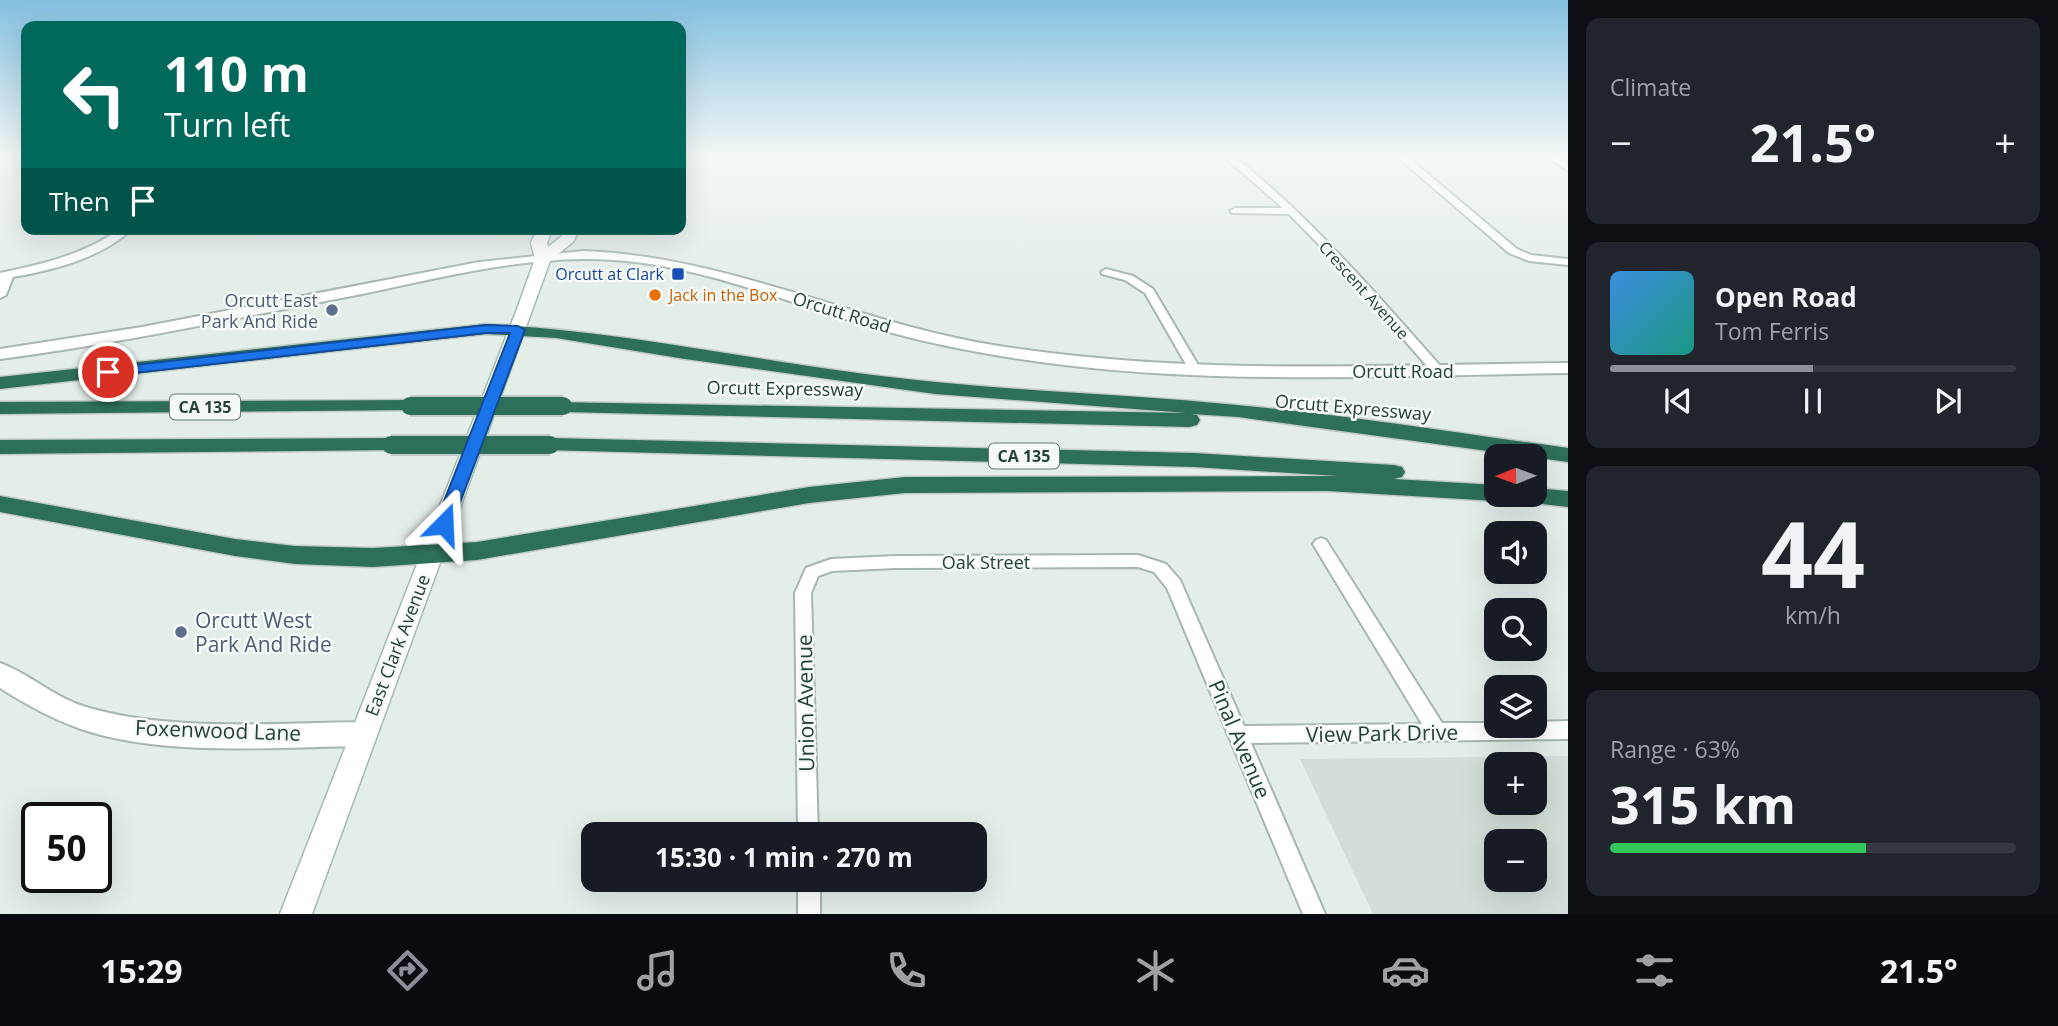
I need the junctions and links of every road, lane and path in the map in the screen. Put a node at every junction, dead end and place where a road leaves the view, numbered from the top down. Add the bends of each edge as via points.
1 (1277, 197) edge
2 (1448, 197) edge
3 (1235, 211) dead end
4 (1292, 211) junction
5 (120, 235) edge
6 (542, 235) edge
7 (570, 235) edge
8 (543, 259) junction
9 (1568, 262) edge
10 (1106, 272) dead end
11 (5, 275) edge
12 (0, 295) edge
13 (518, 330) junction
14 (0, 354) edge
15 (1568, 368) edge
16 (1195, 370) junction
17 (1439, 372) junction
18 (0, 383) edge
19 (0, 408) edge
20 (1401, 432) junction
21 (0, 447) edge
22 (1568, 455) edge
23 (1484, 482) edge
24 (1484, 492) edge
25 (1547, 492) edge
26 (1547, 496) edge
27 (1568, 496) edge
28 (0, 504) edge
29 (1321, 544) dead end
30 (432, 556) junction
31 (1160, 568) joint
32 (811, 572) joint
33 (0, 674) edge
34 (1568, 730) edge
35 (1437, 732) junction
36 (363, 734) junction
37 (1238, 735) junction
38 (808, 822) edge
39 (809, 892) edge
40 (296, 914) edge
41 (809, 914) edge
42 (1314, 914) edge

1 - 4 street, Crescent Avenue
2 - 9 street via 1513,251 1529,258
3 - 4 street
4 - 17 street, Crescent Avenue
5 - 11 street via 83,255
6 - 8 main road, East Clark Avenue via 539,243
7 - 8 main road, East Clark Avenue
8 - 13 main road, East Clark Avenue
8 - 14 street, Orcutt Road via 501,262
8 - 16 street, Orcutt Road via 585,255 693,266 858,319 945,341 1084,363
10 - 16 street via 1129,278 1149,291
11 - 12 street
13 - 18 highway via 486,329
13 - 20 highway via 935,388 1238,411
13 - 30 main road, East Clark Avenue
15 - 17 street, Orcutt Road
16 - 17 street, Orcutt Road
19 - 20 highway, Orcutt Expressway / CA 135, bridge via 563,406 1246,422
20 - 22 highway, Orcutt Expressway / CA 135
21 - 23 highway, CA 135, bridge via 550,445 1208,461
24 - 30 highway via 1327,482 905,485 809,495
25 - 27 highway
26 - 27 highway
28 - 30 highway via 272,553
29 - 35 street
30 - 36 main road, East Clark Avenue
31 - 32 street, Oak Street via 1138,561 895,562 831,565
31 - 37 street, Pinal Avenue via 1174,585
32 - 38 street, Union Avenue via 803,593
33 - 36 street, Foxenwood Lane via 88,720 199,733
34 - 35 street, View Park Drive
35 - 37 street, View Park Drive
36 - 40 main road, East Clark Avenue
37 - 42 street, Pinal Avenue
39 - 41 street

